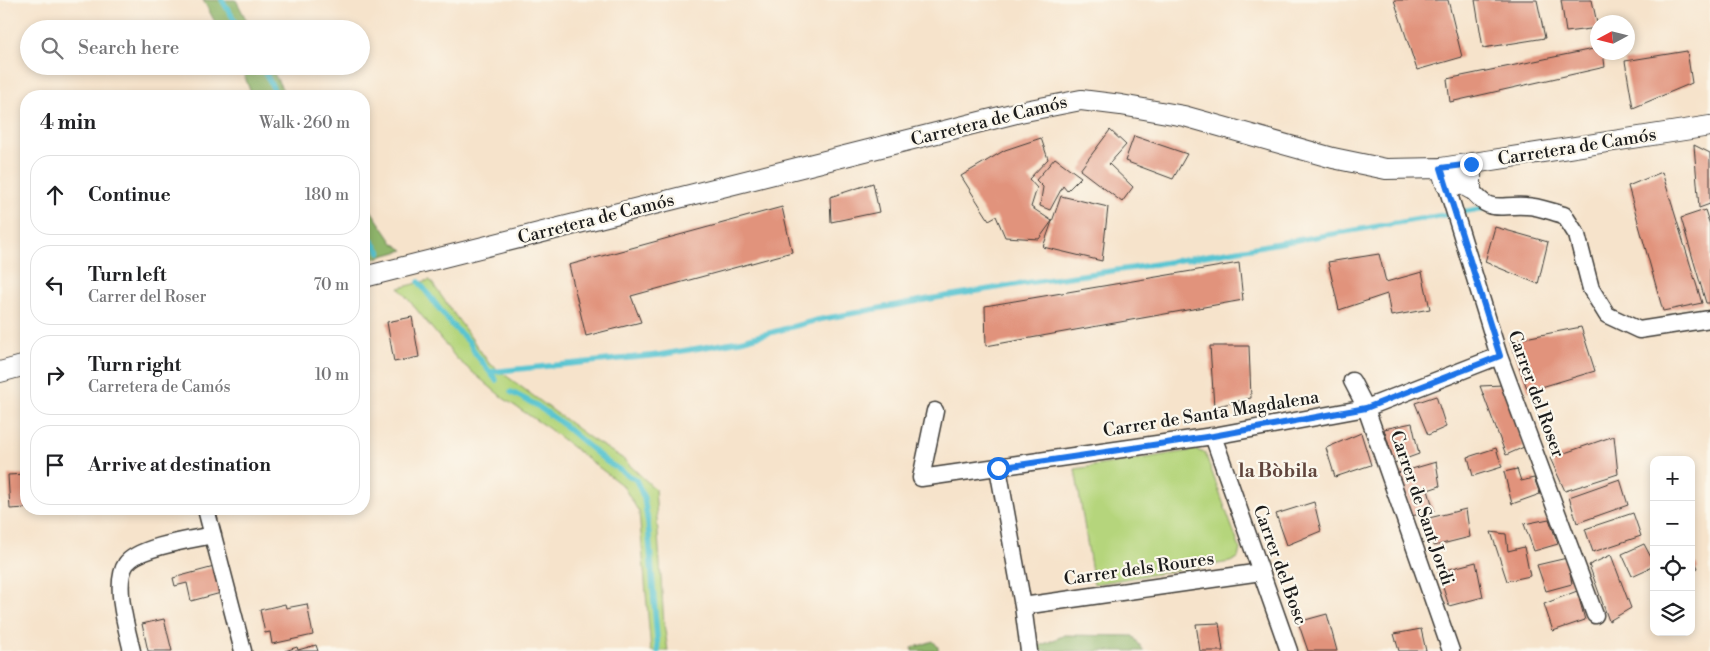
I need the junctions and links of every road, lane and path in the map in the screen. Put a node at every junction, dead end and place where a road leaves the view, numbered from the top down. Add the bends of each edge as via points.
1 (1710, 126) edge
2 (1471, 164) junction
3 (1446, 182) junction
4 (1470, 189) junction
5 (370, 275) edge
6 (1710, 319) edge
7 (1500, 356) junction
8 (20, 367) edge
9 (0, 372) edge
10 (1352, 381) dead end
11 (1366, 408) junction
12 (935, 411) dead end
13 (1213, 436) junction
14 (998, 468) junction
15 (208, 515) edge
16 (213, 535) junction
17 (1261, 572) junction
18 (1023, 606) junction
19 (1594, 615) dead end
20 (132, 651) edge
21 (243, 651) edge
22 (1029, 651) edge
23 (1289, 651) edge
24 (1451, 651) edge

1 - 2 street, Carretera de Camós
2 - 3 street, Carretera de Camós
2 - 4 street
3 - 4 street
3 - 5 street, Carretera de Camós via 1333,158 1184,116 1081,100 1020,112
3 - 7 street, Carrer del Roser
4 - 6 street via 1478,199 1492,207 1528,206 1564,215 1577,235 1591,289 1606,314 1639,330
7 - 11 street, Carrer de Santa Magdalena
7 - 19 street, Carrer del Roser
8 - 9 street
10 - 11 street, Carrer de Sant Jordi
11 - 13 street, Carrer de Santa Magdalena
11 - 24 street, Carrer de Sant Jordi
12 - 14 street, Carrer de Santa Magdalena via 921,478
13 - 14 street, Carrer de Santa Magdalena
13 - 17 street, Carrer del Bosc
14 - 18 street
15 - 16 street
16 - 20 street via 158,547 138,554 126,564 121,582 122,608
16 - 21 street
17 - 18 street, Carrer dels Roures
17 - 23 street, Carrer del Bosc
18 - 22 street

